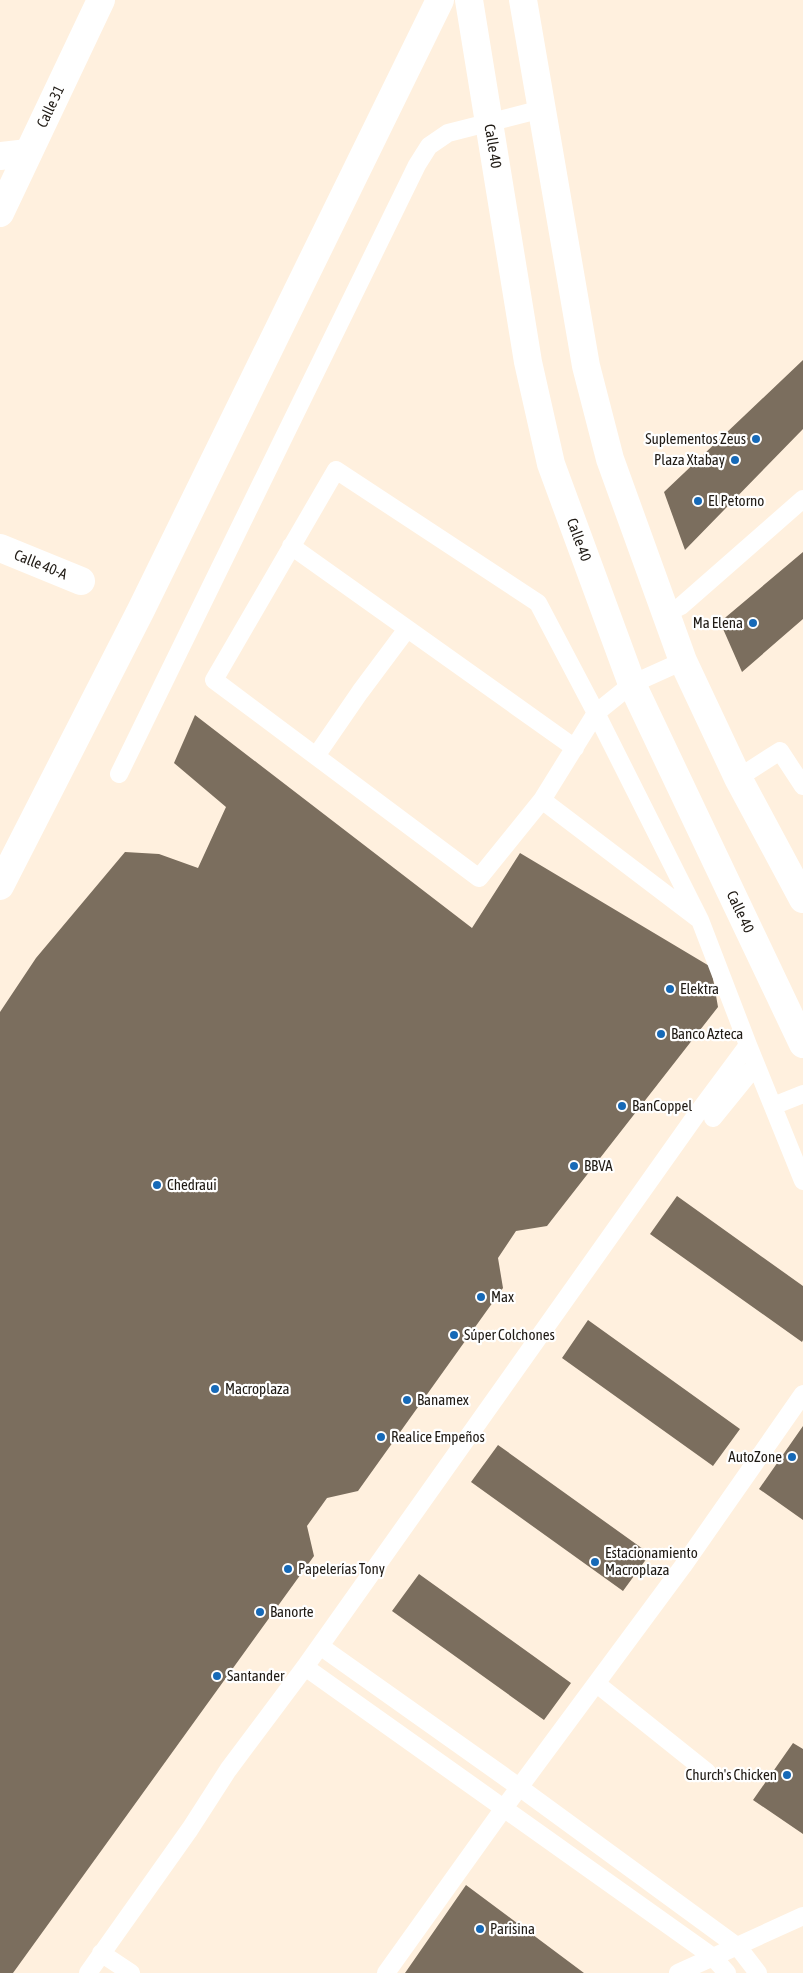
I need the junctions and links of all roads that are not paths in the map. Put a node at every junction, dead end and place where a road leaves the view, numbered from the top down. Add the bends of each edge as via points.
1 (100, 0) edge
2 (440, 0) edge
3 (469, 0) edge
4 (523, 0) edge
5 (542, 109) junction
6 (488, 122) junction
7 (28, 153) junction
8 (0, 156) edge
9 (0, 213) edge
10 (803, 499) edge
11 (291, 546) junction
12 (0, 548) edge
13 (81, 581) dead end
14 (667, 613) junction
15 (408, 629) junction
16 (683, 661) junction
17 (632, 684) junction
18 (596, 713) junction
19 (575, 748) junction
20 (316, 756) junction
21 (119, 774) dead end
22 (738, 778) junction
23 (803, 786) edge
24 (542, 800) junction
25 (0, 886) edge
26 (803, 899) edge
27 (700, 920) junction
28 (803, 1044) edge
29 (748, 1045) junction
30 (756, 1065) junction
31 (803, 1094) edge
32 (773, 1106) junction
33 (713, 1118) dead end
34 (803, 1181) edge
35 (803, 1394) edge
36 (320, 1646) junction
37 (305, 1666) junction
38 (597, 1684) junction
39 (707, 1772) dead end
40 (519, 1787) junction
41 (504, 1808) junction
42 (803, 1916) edge
43 (738, 1947) junction
44 (101, 1953) junction
45 (713, 1957) junction
46 (88, 1973) edge
47 (131, 1973) edge
48 (386, 1973) edge
49 (678, 1973) edge
50 (727, 1973) edge
51 (758, 1973) edge

1 - 7 main road, Calle 31
2 - 25 main road via 145,601
3 - 6 main road, Calle 40
4 - 5 main road
5 - 6 lane
5 - 14 main road via 588,376 610,459
6 - 17 main road, Calle 40 via 528,362 551,464
6 - 21 lane via 448,133 429,146 417,165
7 - 8 main road
7 - 9 main road, Calle 31
10 - 14 lane via 681,606
11 - 15 lane
11 - 18 lane via 336,470 538,603
11 - 20 lane via 214,680
12 - 13 main road, Calle 40-A
14 - 16 main road
15 - 19 lane
15 - 20 lane
16 - 17 lane
16 - 22 main road
17 - 18 lane
17 - 28 main road, Calle 40
18 - 19 lane
18 - 27 lane
19 - 24 lane
20 - 24 lane via 479,878
22 - 23 lane via 780,751
22 - 26 main road
24 - 27 lane
27 - 29 lane
29 - 30 lane
29 - 36 lane
30 - 32 lane
30 - 33 lane
31 - 32 lane
32 - 34 lane
35 - 38 lane
36 - 37 lane
36 - 40 lane
37 - 41 lane
37 - 44 lane via 228,1770
38 - 39 lane
38 - 40 lane
40 - 41 lane
40 - 43 lane
41 - 45 lane
41 - 48 lane
42 - 43 lane
43 - 45 lane
43 - 51 lane
44 - 46 lane
44 - 47 lane
45 - 49 lane
45 - 50 lane

